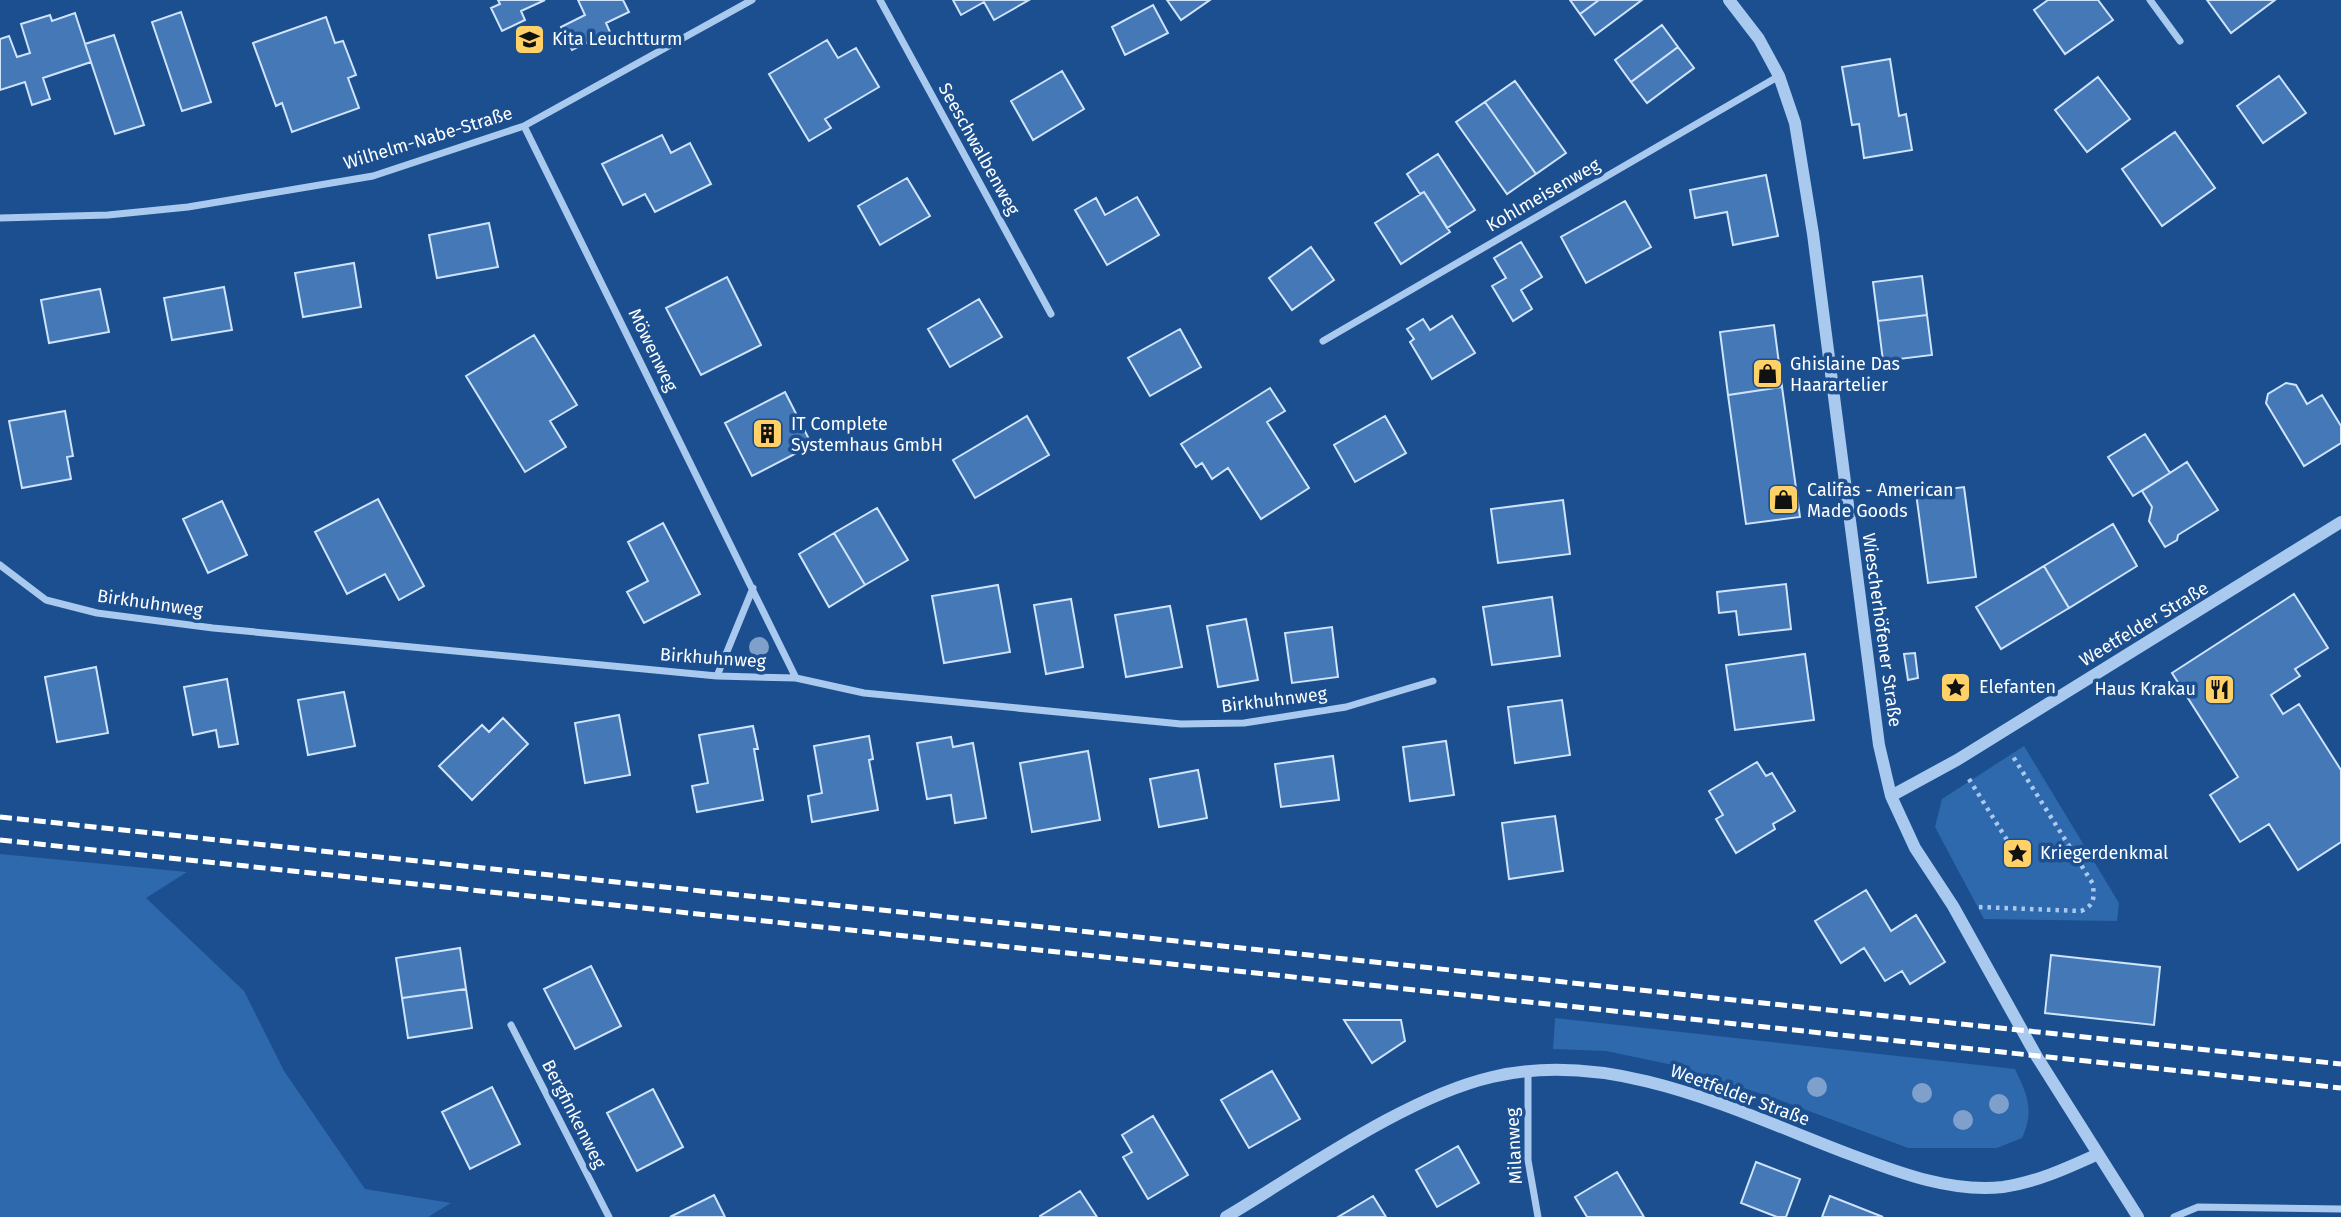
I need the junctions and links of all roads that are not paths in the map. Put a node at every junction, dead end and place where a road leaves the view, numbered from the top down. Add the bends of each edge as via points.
1 (752, 0) edge
2 (880, 0) edge
3 (1729, 0) edge
4 (2150, 0) edge
5 (2180, 41) dead end
6 (1779, 76) junction
7 (524, 126) junction
8 (0, 218) edge
9 (1051, 314) dead end
10 (1323, 341) dead end
11 (2341, 522) edge
12 (0, 565) edge
13 (753, 588) junction
14 (717, 676) junction
15 (796, 678) junction
16 (1433, 681) dead end
17 (1891, 796) junction
18 (511, 1025) dead end
19 (1528, 1072) junction
20 (2098, 1154) junction
21 (2341, 1209) edge
22 (609, 1217) edge
23 (1226, 1217) edge
24 (1538, 1217) edge
25 (2138, 1217) edge
26 (2174, 1217) edge

1 - 7 street, Wilhelm-Nabe-Straße
2 - 9 street, Seeschwalbenweg
3 - 6 street, Wiescherhöfener Straße via 1759,39
4 - 5 street
6 - 10 street, Kohlmeisenweg
6 - 17 street, Wiescherhöfener Straße via 1795,123 1811,221 1879,745
7 - 8 street, Wilhelm-Nabe-Straße via 373,176 260,197 108,215
7 - 13 street, Möwenweg
11 - 17 street, Weetfelder Straße via 1957,760
12 - 14 street, Birkhuhnweg via 46,600 97,613
13 - 14 street
13 - 15 street, Möwenweg
14 - 15 street, Birkhuhnweg
15 - 16 street, Birkhuhnweg via 863,693 1181,724 1244,723 1346,707
17 - 20 street, Wiescherhöfener Straße via 1915,848
18 - 22 street, Bergfinkenweg
19 - 20 street, Weetfelder Straße via 1570,1070 1677,1088 1884,1167 1945,1184 2001,1187 2045,1178
19 - 23 street, Weetfelder Straße via 1492,1077 1402,1112
19 - 24 street, Milanweg via 1528,1160
20 - 25 street, Wiescherhöfener Straße
21 - 26 street via 2198,1208

